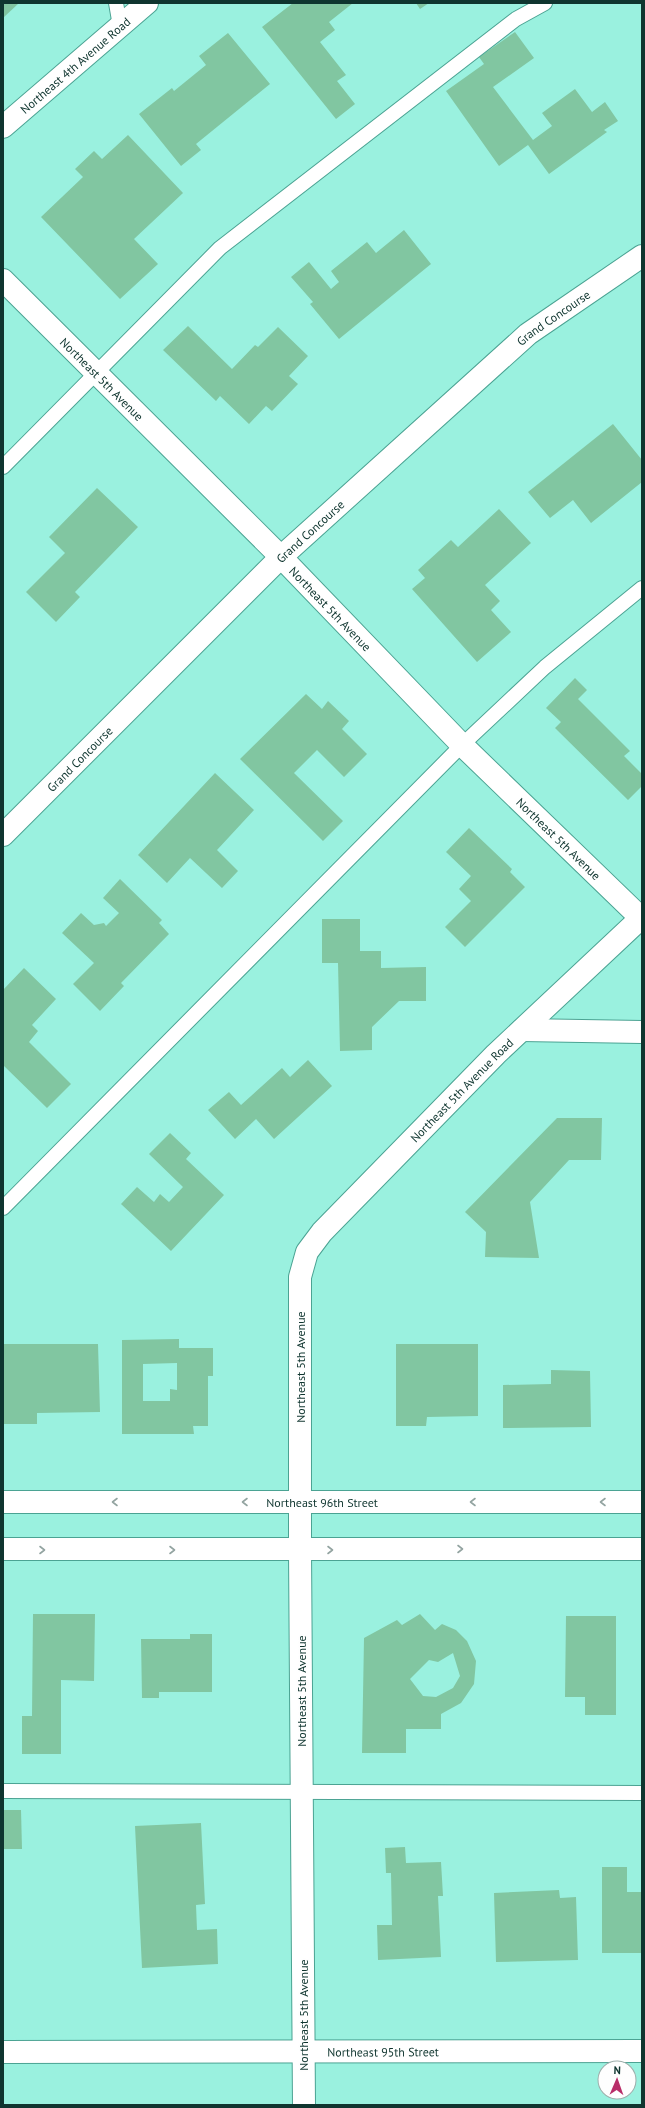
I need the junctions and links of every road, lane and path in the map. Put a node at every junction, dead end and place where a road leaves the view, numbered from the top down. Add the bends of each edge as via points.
1 (116, 3) edge
2 (146, 3) edge
3 (545, 3) edge
4 (120, 26) junction
5 (3, 126) edge
6 (642, 256) edge
7 (3, 280) edge
8 (96, 373) junction
9 (3, 466) edge
10 (281, 557) junction
11 (642, 588) edge
12 (462, 745) junction
13 (3, 835) edge
14 (642, 918) edge
15 (522, 1030) junction
16 (642, 1032) edge
17 (3, 1208) edge
18 (300, 1277) joint
19 (3, 1502) edge
20 (300, 1502) junction
21 (642, 1502) edge
22 (642, 1549) edge
23 (3, 1550) edge
24 (300, 1550) junction
25 (3, 1791) edge
26 (302, 1792) junction
27 (642, 1793) edge
28 (642, 2051) edge
29 (3, 2052) edge
30 (303, 2052) junction
31 (304, 2105) edge

1 - 4 lane
2 - 4 street, Northeast 4th Avenue Road
3 - 8 lane via 516,19 220,248
4 - 5 street, Northeast 4th Avenue Road
6 - 10 street, Grand Concourse via 528,334
7 - 8 street, Northeast 5th Avenue
8 - 9 lane
8 - 10 street, Northeast 5th Avenue
10 - 12 street, Northeast 5th Avenue
10 - 13 street, Grand Concourse
11 - 12 lane via 545,667
12 - 14 street, Northeast 5th Avenue
12 - 17 lane
14 - 15 street, Northeast 5th Avenue Road
15 - 16 street
15 - 18 street, Northeast 5th Avenue Road via 322,1232 307,1252
18 - 20 street, Northeast 5th Avenue
20 -> 19 street, Northeast 96th Street
21 -> 20 street, Northeast 96th Street
20 - 24 street, Northeast 5th Avenue
24 -> 22 street
23 -> 24 street
24 - 26 street, Northeast 5th Avenue
25 - 26 lane
26 - 27 lane
26 - 30 street, Northeast 5th Avenue
28 - 30 street, Northeast 95th Street
29 - 30 street, Northeast 95th Street
30 - 31 street, Northeast 5th Avenue

